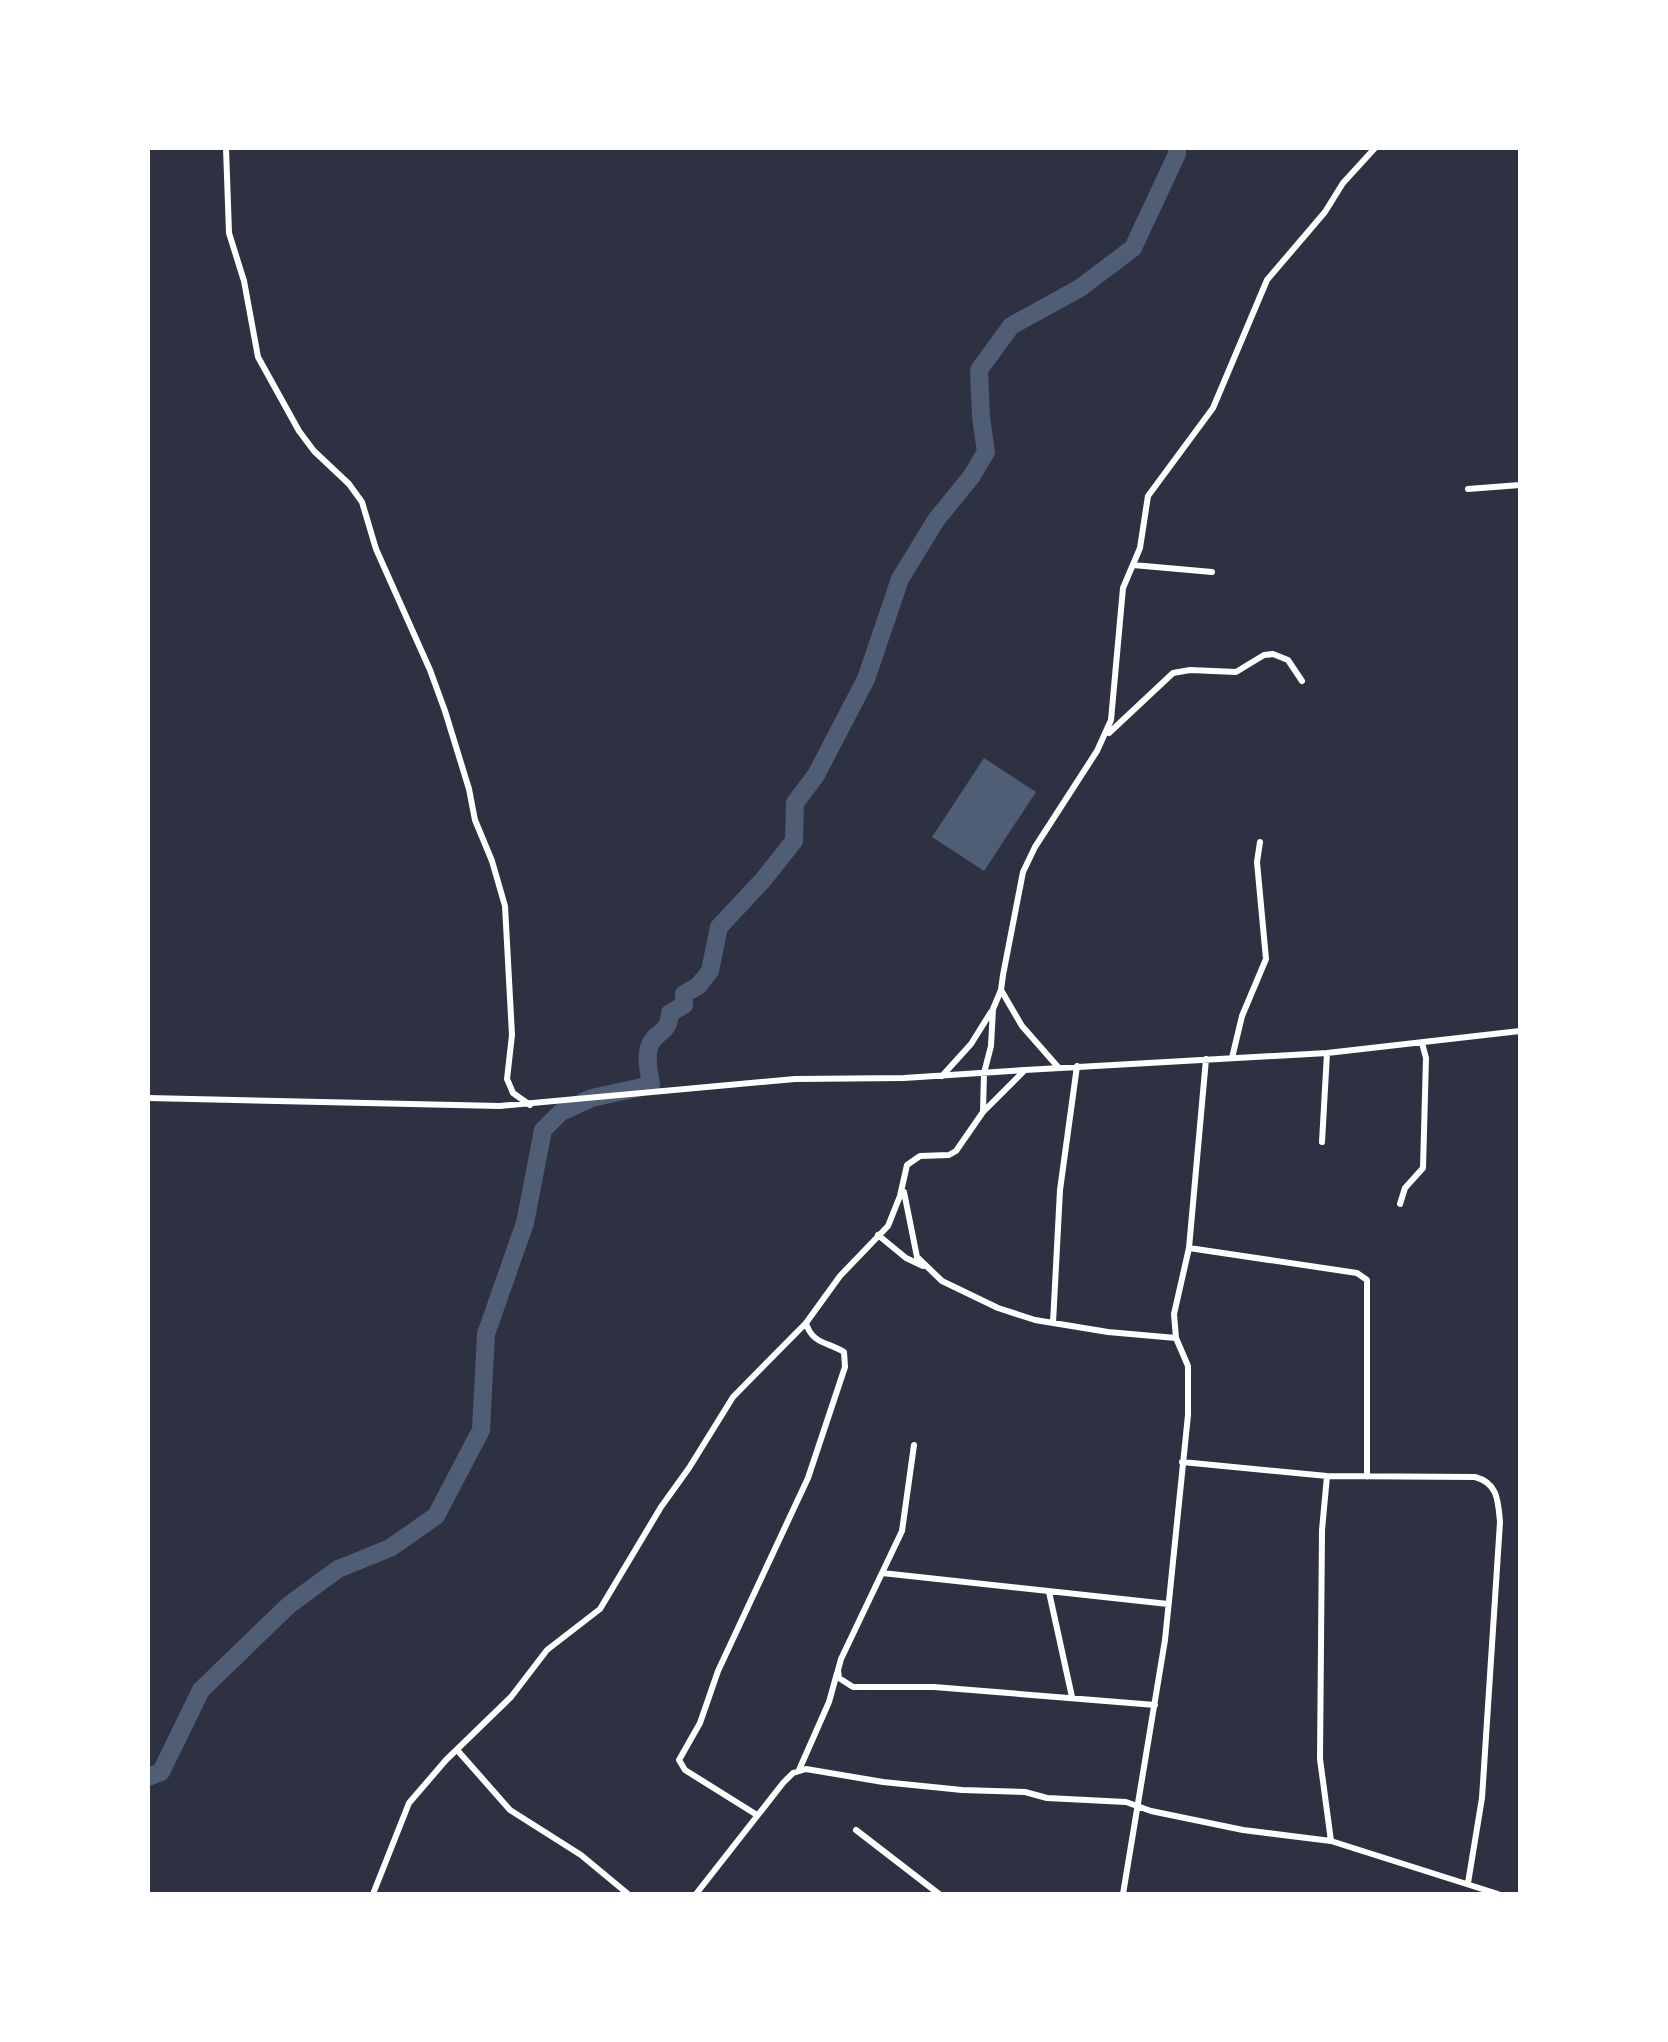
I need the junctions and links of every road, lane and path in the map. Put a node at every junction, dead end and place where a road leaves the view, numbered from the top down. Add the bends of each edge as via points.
1 (226, 148) edge
2 (1375, 148) edge
3 (1520, 485) edge
4 (1468, 489) dead end
5 (1133, 565) junction
6 (1212, 572) dead end
7 (1302, 681) dead end
8 (1106, 736) junction
9 (1260, 842) dead end
10 (1001, 990) junction
11 (993, 1009) junction
12 (1520, 1031) edge
13 (1422, 1043) junction
14 (1327, 1053) junction
15 (1232, 1058) junction
16 (1206, 1059) junction
17 (1077, 1066) junction
18 (1058, 1067) junction
19 (1025, 1070) junction
20 (984, 1073) junction
21 (942, 1076) junction
22 (148, 1098) edge
23 (530, 1105) junction
24 (983, 1112) junction
25 (1322, 1142) dead end
26 (903, 1184) junction
27 (1400, 1204) dead end
28 (878, 1235) junction
29 (1189, 1248) junction
30 (926, 1268) junction
31 (806, 1323) junction
32 (1053, 1323) junction
33 (1176, 1338) junction
34 (914, 1445) dead end
35 (1182, 1462) junction
36 (1327, 1476) junction
37 (1367, 1477) junction
38 (882, 1573) junction
39 (1049, 1592) junction
40 (1168, 1604) junction
41 (838, 1670) junction
42 (1072, 1697) junction
43 (1155, 1705) junction
44 (458, 1751) junction
45 (799, 1770) junction
46 (1139, 1806) junction
47 (757, 1815) junction
48 (856, 1830) dead end
49 (1331, 1841) junction
50 (1468, 1883) junction
51 (373, 1894) edge
52 (628, 1894) edge
53 (696, 1894) edge
54 (939, 1894) edge
55 (1123, 1894) edge
56 (1498, 1894) edge

1 - 23 street via 229,233 258,357 299,431 362,502 376,549 445,711 505,906 512,1035 507,1079 513,1093
2 - 5 street via 1267,280 1213,408 1148,496
3 - 4 street
5 - 6 street
5 - 8 street via 1123,588
7 - 8 street via 1288,660 1273,654 1236,672 1173,673
8 - 10 street via 1023,872
9 - 15 street via 1257,862 1266,959 1242,1016
10 - 11 street
10 - 18 street via 1022,1026
11 - 20 street
11 - 21 street
12 - 13 street
13 - 14 street
13 - 27 street via 1423,1168 1405,1188
14 - 15 street
14 - 25 street
15 - 16 street
16 - 17 street
16 - 29 street
17 - 18 street
17 - 32 street via 1060,1190
18 - 19 street
19 - 20 street
19 - 24 street
20 - 21 street
20 - 24 street
21 - 23 street via 795,1079
22 - 23 street
24 - 26 street via 956,1151 920,1156 907,1165
26 - 28 street via 895,1212
26 - 30 street via 914,1247
28 - 30 street
28 - 31 street
29 - 33 street via 1174,1314
29 - 37 street via 1363,1275 1368,1285
30 - 32 street via 998,1308
31 - 44 street via 733,1397 600,1609 547,1650
31 - 47 street via 815,1340 844,1352 845,1367 808,1478 679,1760 685,1770
32 - 33 street
33 - 35 street via 1190,1377
34 - 38 street via 902,1531
35 - 36 street
35 - 40 street
36 - 37 street
36 - 49 street via 1320,1759
37 - 50 street via 1475,1477 1496,1490 1500,1522 1482,1798
38 - 39 street
38 - 41 street
39 - 40 street
39 - 42 street
40 - 43 street
41 - 42 street via 839,1678 853,1687
41 - 45 street
42 - 43 street
43 - 46 street
44 - 51 street via 405,1809
44 - 52 street via 510,1810 581,1855
45 - 46 street
45 - 47 street
46 - 49 street via 1243,1830
46 - 55 street
47 - 53 street
48 - 54 street
49 - 50 street
50 - 56 street

